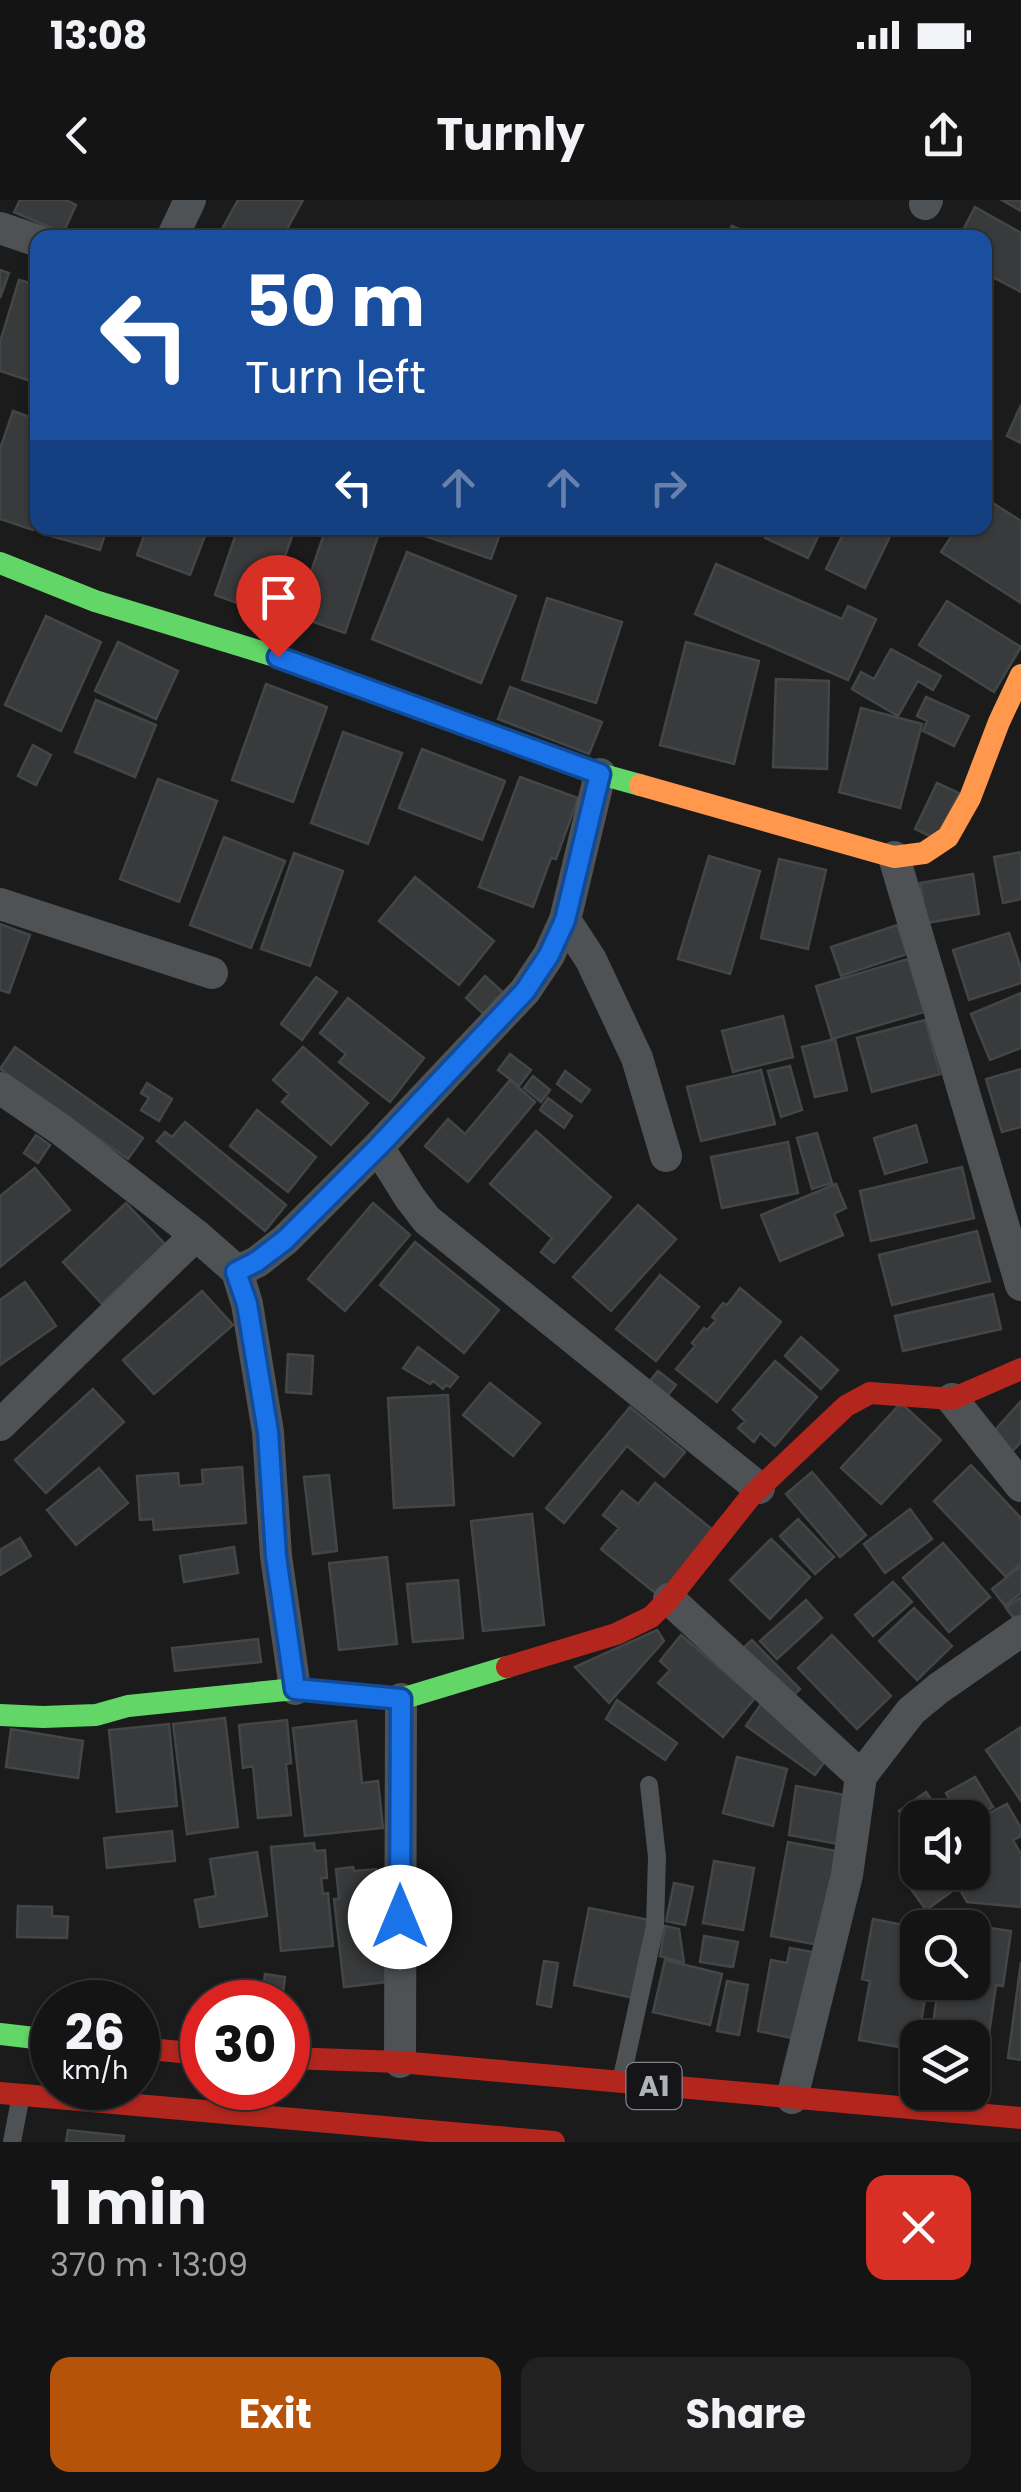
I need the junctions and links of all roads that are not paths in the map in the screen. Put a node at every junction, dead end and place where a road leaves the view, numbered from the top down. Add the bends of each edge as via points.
1 (190, 200) edge
2 (0, 228) edge
3 (176, 230) edge
4 (30, 238) edge
5 (0, 563) edge
6 (1021, 675) edge
7 (600, 774) junction
8 (894, 857) junction
9 (0, 904) edge
10 (565, 920) junction
11 (212, 973) dead end
12 (0, 1088) edge
13 (378, 1147) junction
14 (666, 1156) dead end
15 (196, 1235) junction
16 (236, 1272) junction
17 (1021, 1285) edge
18 (1021, 1369) edge
19 (952, 1399) junction
20 (0, 1424) edge
21 (1021, 1486) edge
22 (759, 1488) junction
23 (670, 1600) junction
24 (1021, 1631) edge
25 (295, 1689) junction
26 (401, 1699) junction
27 (0, 1715) edge
28 (861, 1776) junction
29 (650, 1785) dead end
30 (0, 2034) edge
31 (30, 2037) edge
32 (310, 2059) edge
33 (400, 2062) junction
34 (621, 2083) junction
35 (11, 2094) edge
36 (792, 2098) junction
37 (1021, 2118) edge
38 (189, 2127) edge
39 (12, 2142) edge
40 (554, 2142) edge

1 - 3 street
2 - 4 street
5 - 7 main road
6 - 8 main road via 948,837 924,853
7 - 8 main road
7 - 10 street
8 - 17 street
9 - 11 street
10 - 13 street via 525,991
10 - 14 street via 637,1058
12 - 15 street
13 - 16 street via 285,1240
13 - 22 street via 428,1220
15 - 16 street
15 - 20 street
16 - 25 street via 268,1432
18 - 19 main road
19 - 21 street
19 - 22 main road via 870,1393 846,1406
22 - 23 main road
23 - 26 main road via 616,1634
23 - 28 street
24 - 28 street via 911,1710
25 - 26 main road
25 - 27 main road via 96,1715
26 - 33 street
28 - 36 street via 847,1875
29 - 34 lane via 658,1858 655,1926
30 - 31 main road
32 - 33 main road, A1
33 - 34 main road, A1
34 - 36 main road, A1
35 - 38 main road
35 - 39 lane
36 - 37 main road, A1
38 - 40 main road via 240,2121

